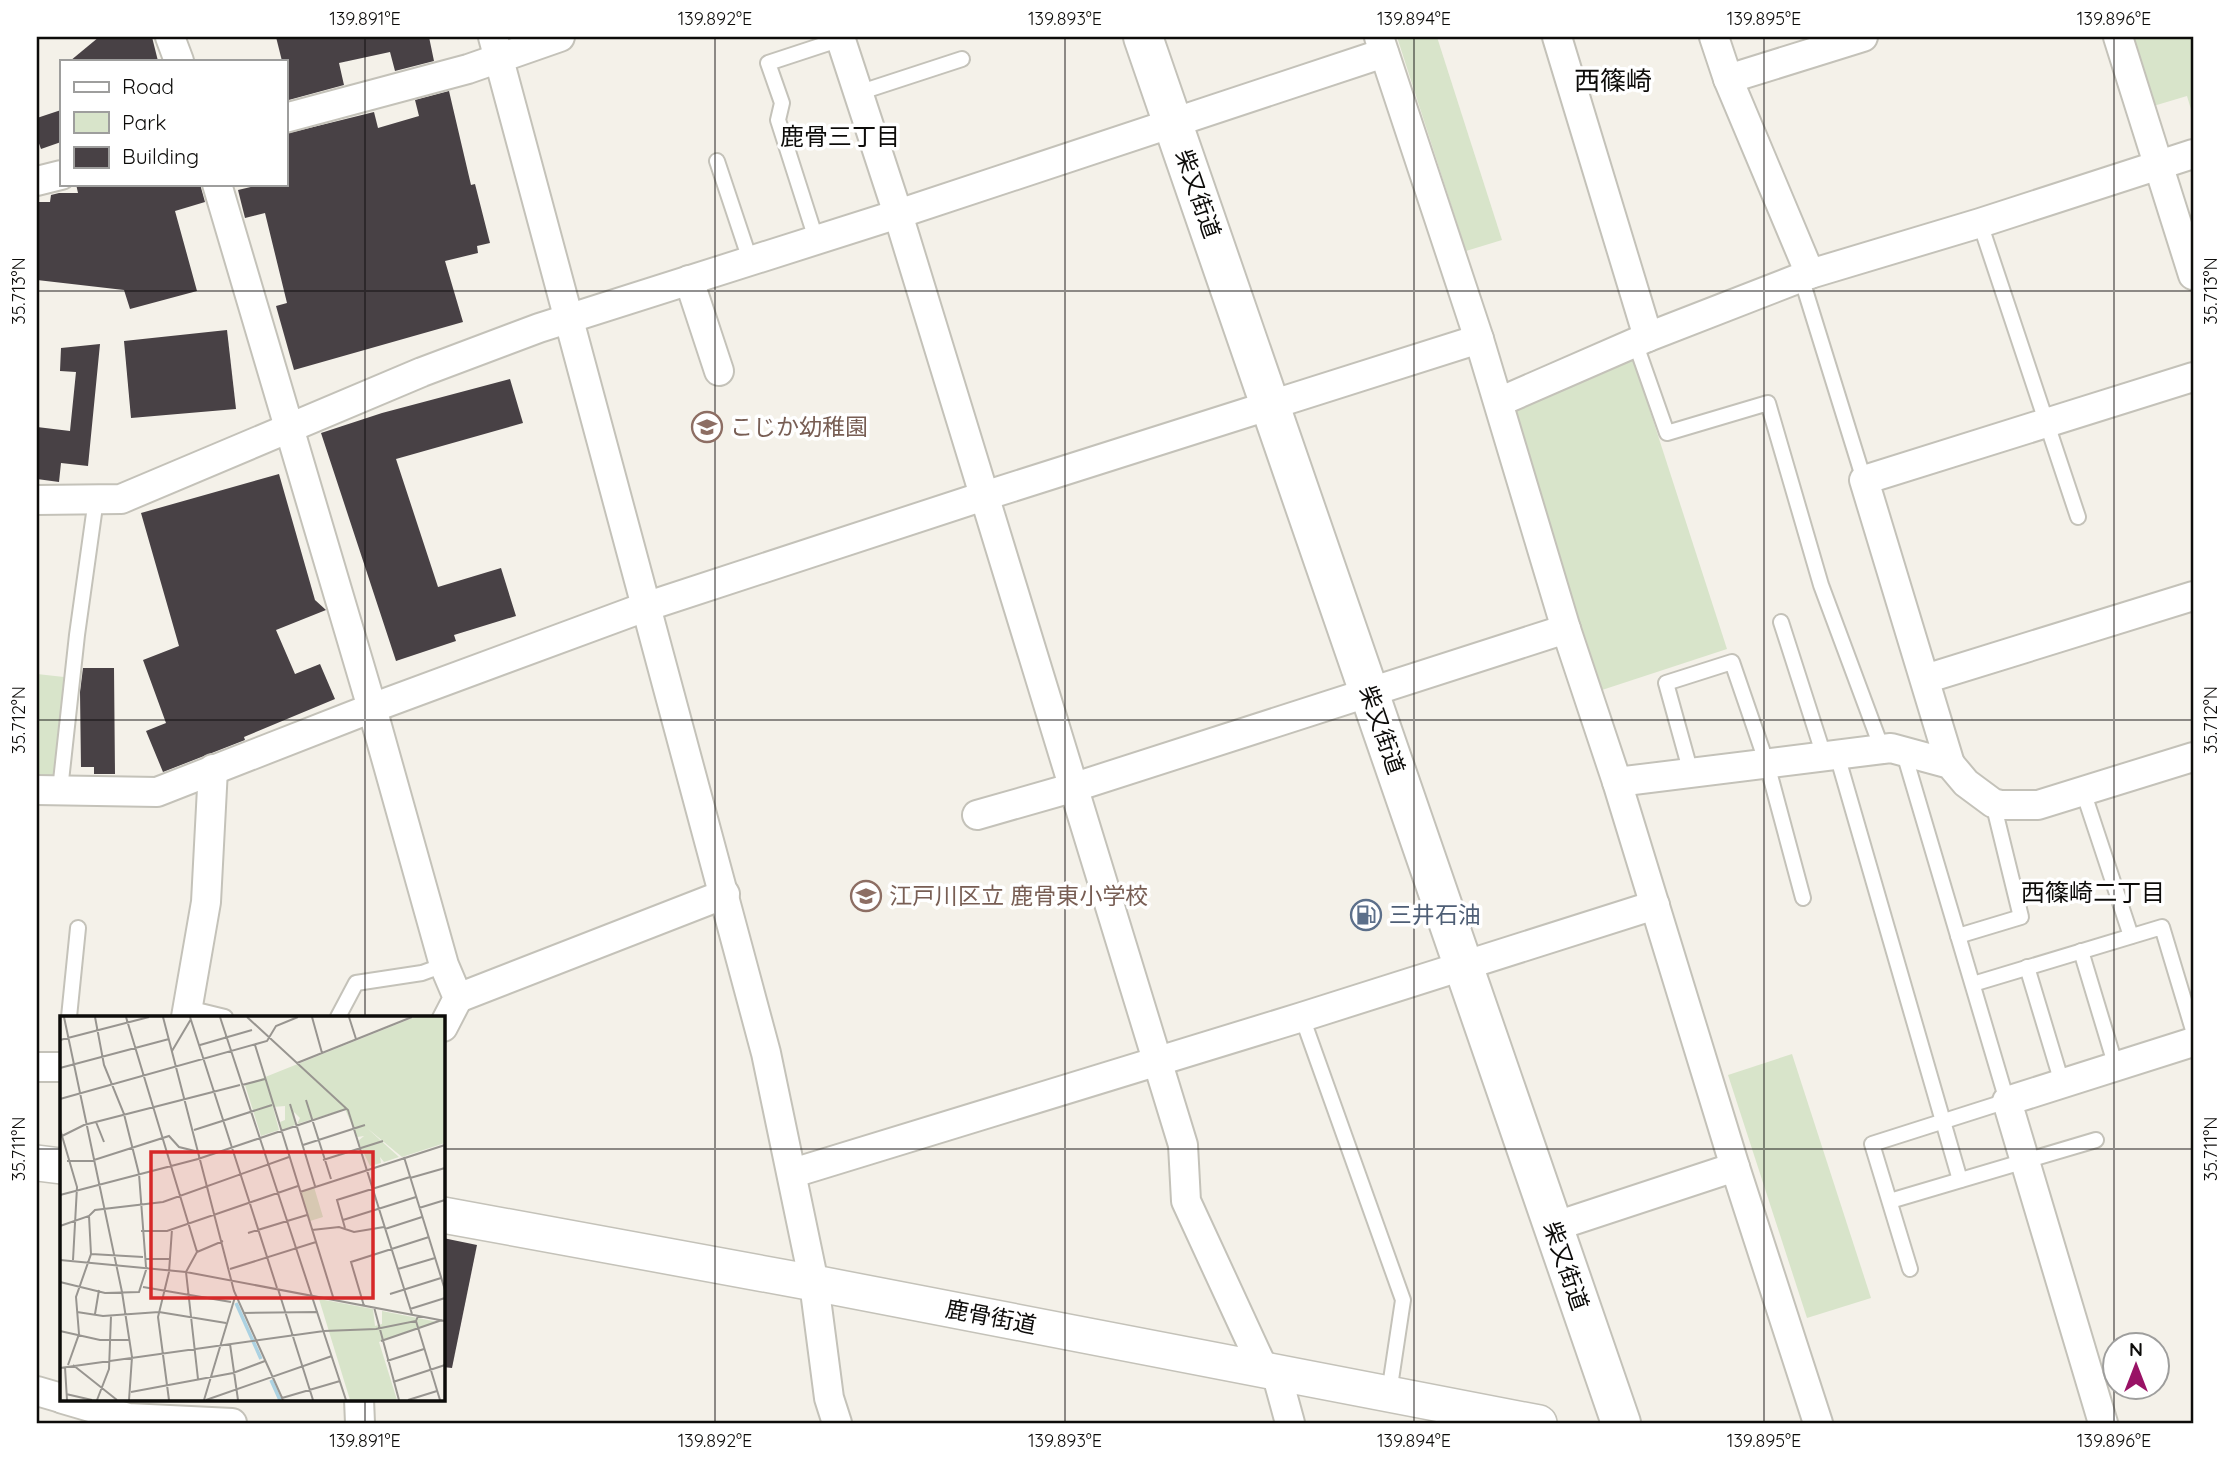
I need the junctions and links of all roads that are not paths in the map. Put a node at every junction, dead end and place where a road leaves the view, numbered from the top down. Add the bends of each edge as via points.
1 (170, 37) edge
2 (560, 37) edge
3 (1143, 37) edge
4 (1558, 37) edge
5 (1714, 37) edge
6 (1863, 37) edge
7 (2119, 37) edge
8 (841, 38) edge
9 (1382, 45) edge
10 (496, 47) edge
11 (962, 59) dead end
12 (179, 60) edge
13 (1728, 79) junction
14 (858, 93) junction
15 (287, 117) edge
16 (1173, 122) junction
17 (2193, 154) edge
18 (717, 161) dead end
19 (2159, 165) junction
20 (60, 175) edge
21 (37, 181) edge
22 (218, 186) edge
23 (898, 214) junction
24 (1980, 223) junction
25 (817, 239) junction
26 (750, 260) junction
27 (2193, 275) edge
28 (1806, 276) junction
29 (689, 280) junction
30 (570, 318) junction
31 (1479, 339) junction
32 (1642, 339) junction
33 (719, 371) dead end
34 (2193, 377) edge
35 (1499, 402) junction
36 (1270, 405) junction
37 (2046, 424) junction
38 (289, 430) junction
39 (1864, 480) junction
40 (984, 496) junction
41 (96, 499) junction
42 (37, 500) edge
43 (2078, 517) dead end
44 (2193, 596) edge
45 (645, 607) junction
46 (1781, 622) dead end
47 (1566, 629) junction
48 (1925, 679) junction
49 (1369, 691) junction
50 (372, 708) junction
51 (1892, 750) junction
52 (1831, 755) junction
53 (2193, 757) edge
54 (1767, 764) junction
55 (1950, 764) junction
56 (213, 769) junction
57 (1691, 773) junction
58 (1617, 782) junction
59 (1074, 787) junction
60 (48, 790) edge
61 (2083, 791) junction
62 (1993, 803) junction
63 (977, 815) dead end
64 (725, 894) junction
65 (1803, 898) dead end
66 (1655, 905) junction
67 (78, 928) dead end
68 (1958, 936) junction
69 (2131, 936) junction
70 (2081, 951) junction
71 (444, 965) junction
72 (1462, 965) junction
73 (2027, 967) junction
74 (1973, 984) junction
75 (458, 998) junction
76 (187, 1013) edge
77 (69, 1016) edge
78 (216, 1016) edge
79 (339, 1016) edge
80 (1302, 1017) junction
81 (444, 1025) edge
82 (2193, 1030) edge
83 (2193, 1042) edge
84 (1158, 1061) junction
85 (37, 1067) edge
86 (2116, 1067) junction
87 (60, 1068) edge
88 (2062, 1083) junction
89 (2007, 1101) junction
90 (1945, 1120) junction
91 (2096, 1140) dead end
92 (2025, 1160) junction
93 (37, 1163) edge
94 (60, 1166) edge
95 (1735, 1167) junction
96 (793, 1173) junction
97 (1960, 1180) junction
98 (1890, 1201) junction
99 (444, 1216) edge
100 (1553, 1227) junction
101 (1910, 1269) dead end
102 (814, 1283) junction
103 (1270, 1371) junction
104 (37, 1391) edge
105 (1389, 1395) junction
106 (60, 1398) edge
107 (67, 1400) edge
108 (359, 1400) edge
109 (129, 1413) edge
110 (232, 1423) edge
111 (360, 1423) edge
112 (837, 1423) edge
113 (1290, 1423) edge
114 (1539, 1423) edge
115 (1621, 1423) edge
116 (1818, 1423) edge
117 (2103, 1423) edge

1 - 12 street
2 - 10 street
3 - 16 main road, 柴又街道
4 - 32 street
5 - 13 street
6 - 13 street
7 - 19 street
8 - 14 street
8 - 25 lane via 768,63 782,103 778,120
9 - 16 street
9 - 31 street
10 - 15 street via 468,69
10 - 30 street
11 - 14 lane
13 - 28 street
14 - 23 street
16 - 23 street
16 - 36 main road, 柴又街道
17 - 19 street
18 - 26 lane
19 - 24 street
19 - 27 street
20 - 21 street
22 - 38 street
23 - 25 street
23 - 40 street
24 - 28 street
24 - 37 lane
25 - 26 street
26 - 29 street
28 - 32 street
28 - 39 lane
29 - 30 street
29 - 33 street
30 - 38 street via 422,372
30 - 45 street
31 - 35 street
31 - 36 street
32 - 35 street
32 - 51 lane via 1667,433 1768,403 1822,585
34 - 37 street
35 - 47 street
36 - 40 street
36 - 49 main road, 柴又街道
37 - 39 street
37 - 43 lane
38 - 41 street via 121,499
38 - 50 street
39 - 48 street
40 - 45 street
40 - 59 street
41 - 42 street
41 - 60 lane
44 - 48 street
45 - 50 street
45 - 64 street
46 - 52 lane
47 - 49 street
47 - 58 street
48 - 55 street
49 - 59 street
49 - 72 main road, 柴又街道
50 - 56 street
50 - 71 street
51 - 52 street
51 - 55 street
51 - 68 lane
52 - 54 street
52 - 90 lane
53 - 61 street
54 - 57 street
54 - 57 lane via 1732,662 1665,683
54 - 65 lane
55 - 62 street
56 - 60 street via 157,792
56 - 76 street via 206,902
57 - 58 street
58 - 66 street
59 - 63 street
59 - 84 street
61 - 62 street via 2038,805
61 - 69 lane
62 - 68 lane via 2021,917
64 - 75 street
64 - 96 street
66 - 72 street
66 - 95 street
67 - 77 lane
68 - 74 lane
69 - 70 lane
69 - 82 lane via 2162,927
70 - 73 lane
70 - 86 lane
71 - 75 street
71 - 79 lane via 356,983
72 - 80 street
72 - 100 main road, 柴又街道
73 - 74 lane
73 - 88 lane
74 - 89 lane
75 - 81 street
76 - 78 lane
80 - 84 street
80 - 105 lane via 1403,1300
83 - 86 street
84 - 96 street
84 - 103 street via 1183,1145 1186,1201
85 - 87 street
86 - 88 street
88 - 89 street
89 - 90 lane
89 - 92 street
90 - 97 lane
90 - 98 lane via 1872,1144
91 - 92 lane
92 - 97 lane
92 - 117 street
93 - 94 street
95 - 100 street
95 - 116 street
96 - 102 street
97 - 98 lane
98 - 101 lane
99 - 102 street, 鹿骨街道
100 - 115 main road, 柴又街道
102 - 103 street, 鹿骨街道
102 - 112 street via 829,1398
103 - 105 street, 鹿骨街道
103 - 113 street
104 - 106 street
105 - 114 street, 鹿骨街道
107 - 109 street
108 - 111 street
109 - 110 street

